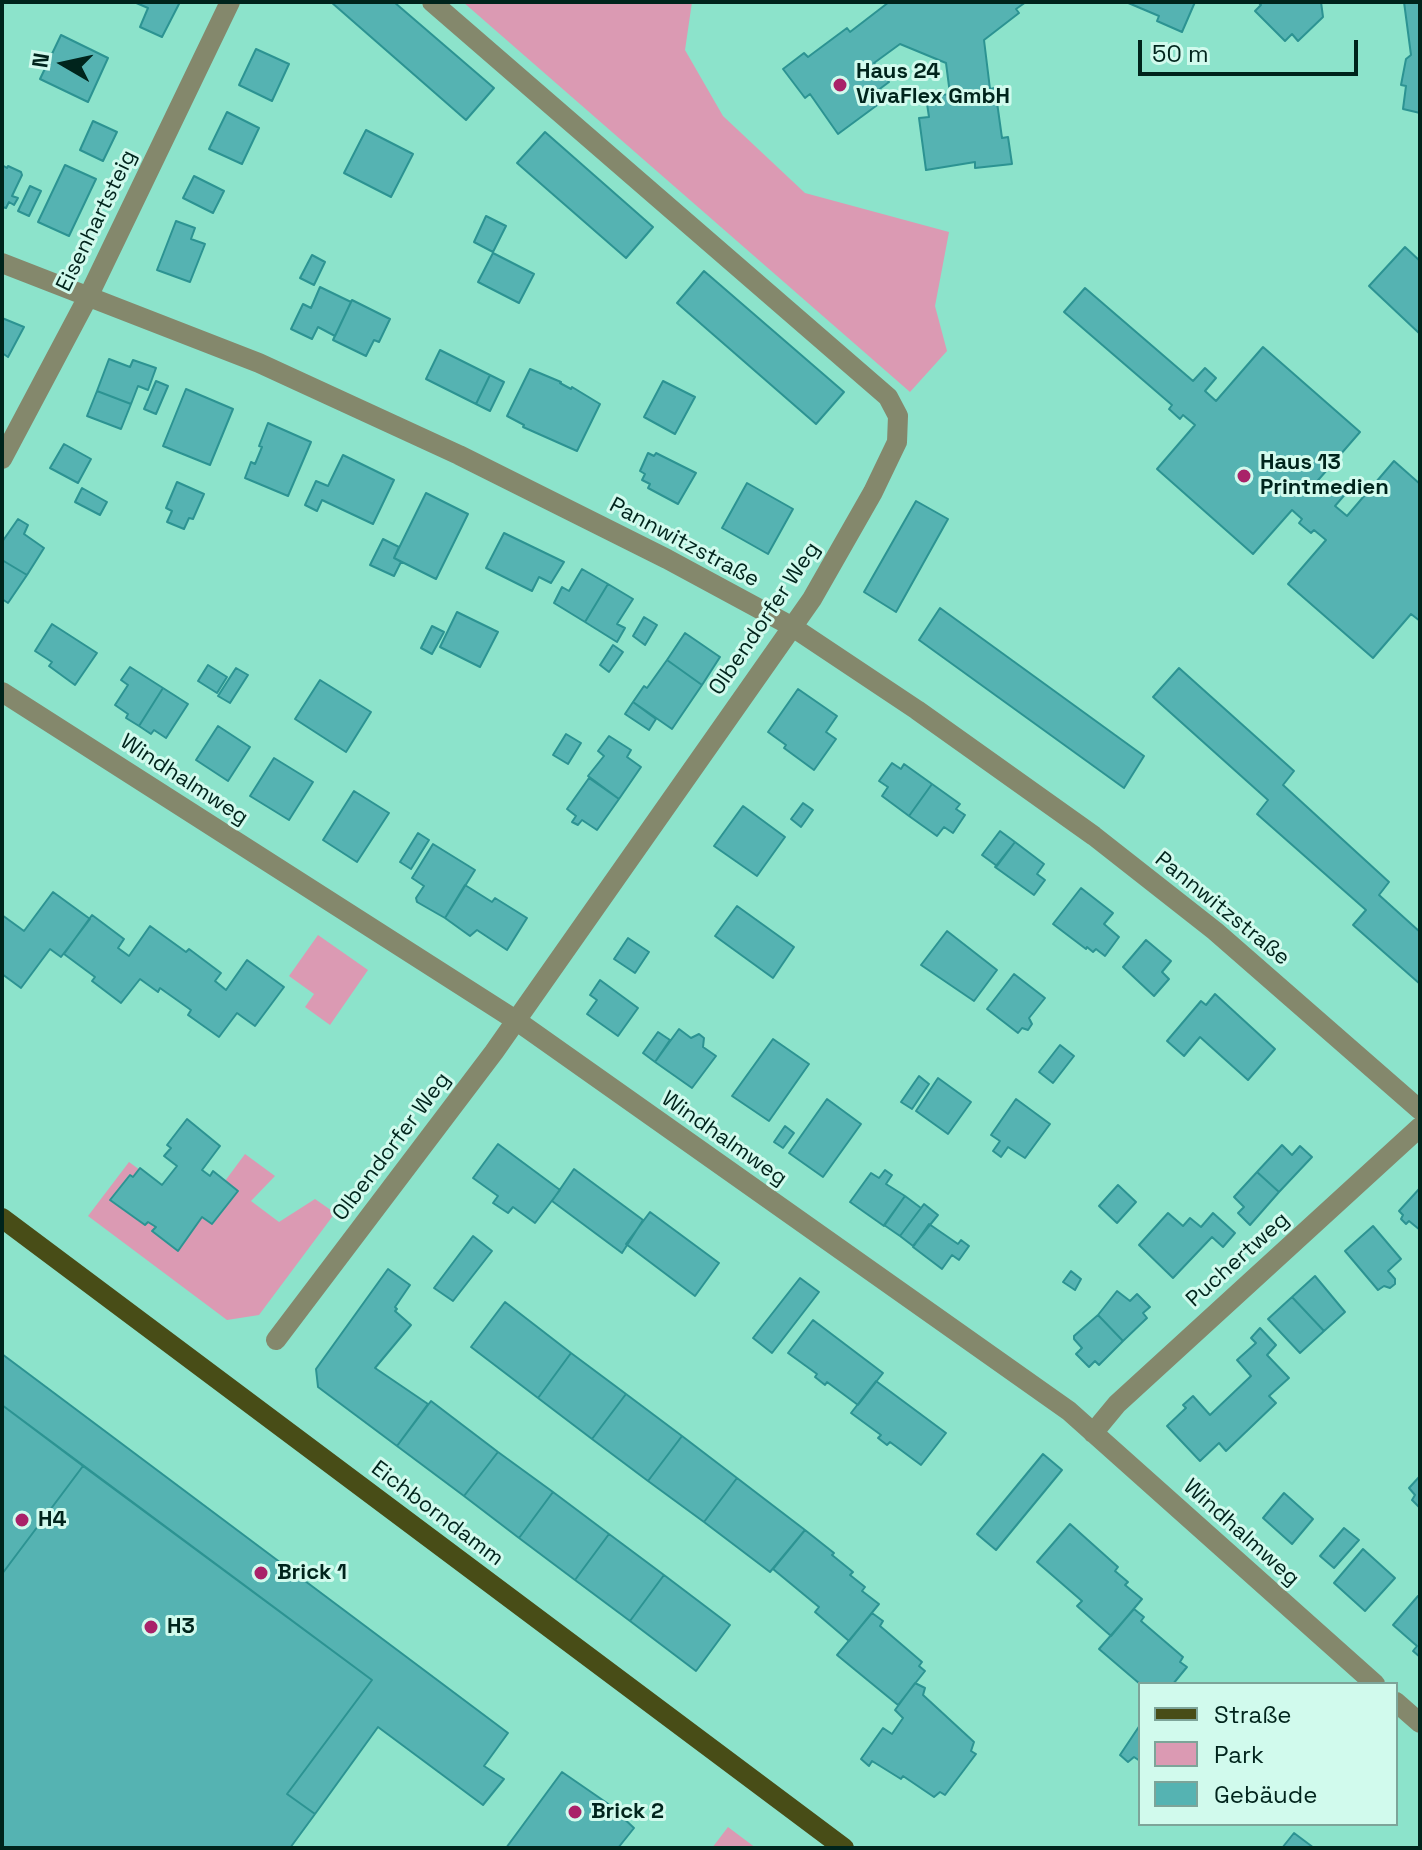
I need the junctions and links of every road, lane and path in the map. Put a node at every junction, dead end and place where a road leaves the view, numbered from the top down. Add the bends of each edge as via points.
1 (230, 2) edge
2 (432, 2) edge
3 (2, 263) edge
4 (89, 295) junction
5 (2, 459) edge
6 (791, 626) junction
7 (2, 692) edge
8 (517, 1021) junction
9 (1420, 1110) edge
10 (1420, 1127) edge
11 (2, 1218) edge
12 (276, 1340) dead end
13 (1093, 1433) junction
14 (1373, 1682) edge
15 (1398, 1704) edge
16 (1420, 1723) edge
17 (844, 1848) edge

1 - 4 street, Eisenhartsteig
2 - 6 street, Olbendorfer Weg via 888,397 898,416 897,442 812,599
3 - 4 street, Pannwitzstraße
4 - 5 street, Eisenhartsteig
4 - 6 street, Pannwitzstraße via 259,363 459,455
6 - 8 street, Olbendorfer Weg
6 - 9 street, Pannwitzstraße via 1094,836 1215,931
7 - 8 street, Windhalmweg
8 - 12 street, Olbendorfer Weg
8 - 13 street, Windhalmweg
10 - 13 street, Puchertweg via 1117,1404
11 - 17 main road, Eichborndamm
13 - 14 street, Windhalmweg
15 - 16 street

